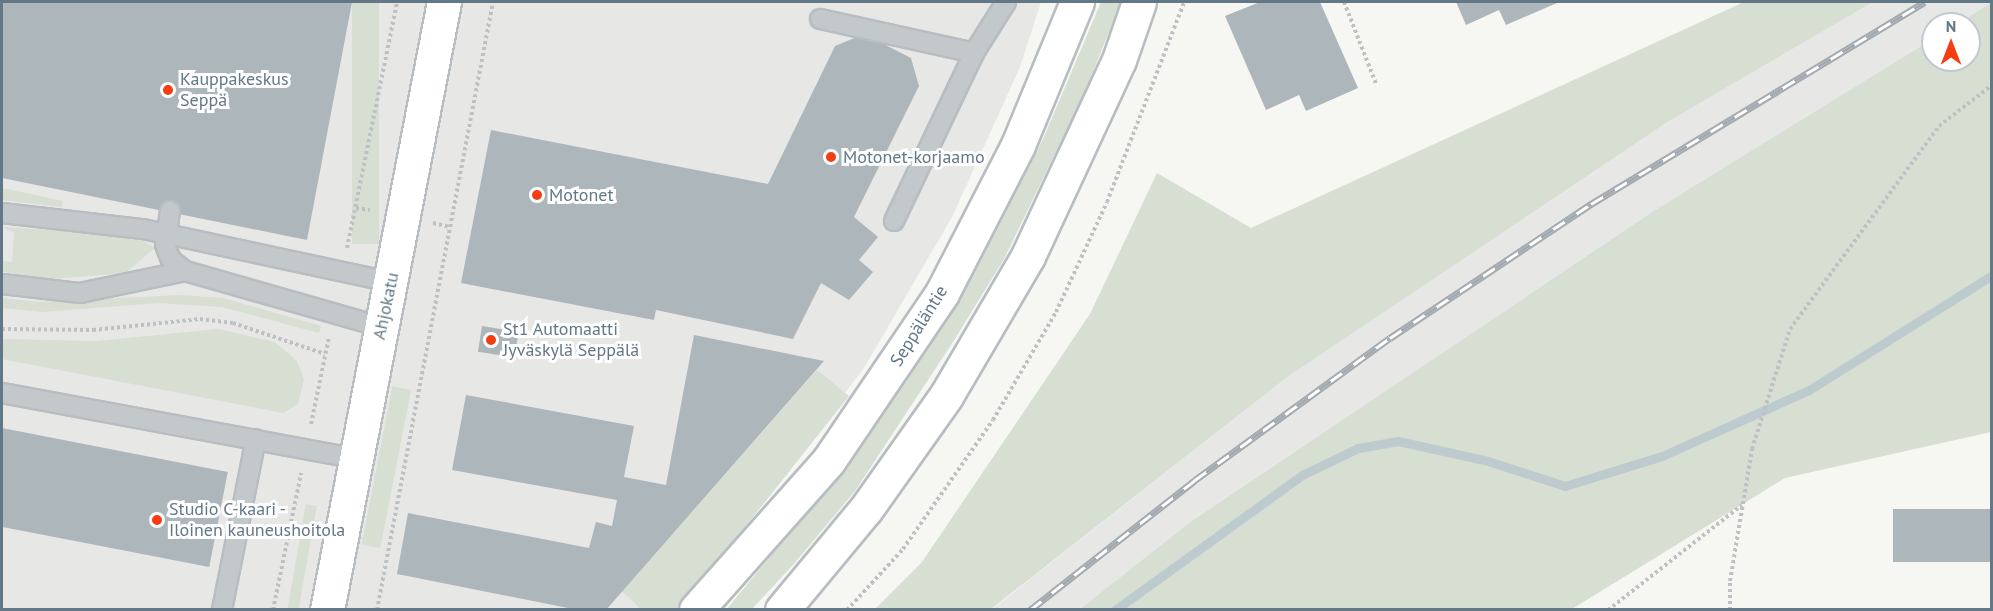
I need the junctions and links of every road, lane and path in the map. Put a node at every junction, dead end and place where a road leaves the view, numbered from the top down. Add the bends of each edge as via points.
1 (444, 2) edge
2 (493, 2) edge
3 (1006, 2) edge
4 (1077, 2) edge
5 (1139, 2) edge
6 (1184, 2) edge
7 (1344, 2) edge
8 (820, 20) dead end
9 (974, 52) junction
10 (1992, 85) edge
11 (1377, 86) dead end
12 (170, 211) dead end
13 (2, 213) edge
14 (894, 221) dead end
15 (166, 234) junction
16 (185, 271) junction
17 (391, 282) junction
18 (2, 284) edge
19 (381, 327) junction
20 (2, 329) edge
21 (325, 354) dead end
22 (2, 393) edge
23 (256, 440) junction
24 (354, 458) junction
25 (1743, 504) junction
26 (222, 609) edge
27 (327, 609) edge
28 (377, 609) edge
29 (696, 609) edge
30 (782, 609) edge
31 (847, 609) edge
32 (1608, 609) edge
33 (1730, 609) edge

1 - 17 main road, Ahjokatu
2 - 28 path
3 - 9 lane
4 - 29 main road, Seppäläntie via 1018,145 942,293 829,460
5 - 30 main road via 1119,60 1028,256 939,405 866,509
6 - 31 path via 1107,202 1056,312 993,420 903,549
7 - 11 path
8 - 9 lane
9 - 14 lane
10 - 25 path via 1939,126 1790,330 1756,435
12 - 15 lane
13 - 15 lane
15 - 16 lane via 171,260
15 - 17 lane
16 - 18 lane via 80,293
16 - 19 lane
17 - 19 main road, Ahjokatu
19 - 24 main road, Ahjokatu
20 - 21 path via 93,330 200,319 233,323
22 - 23 lane
23 - 24 lane
23 - 26 lane
24 - 27 main road, Ahjokatu
25 - 32 path
25 - 33 path

